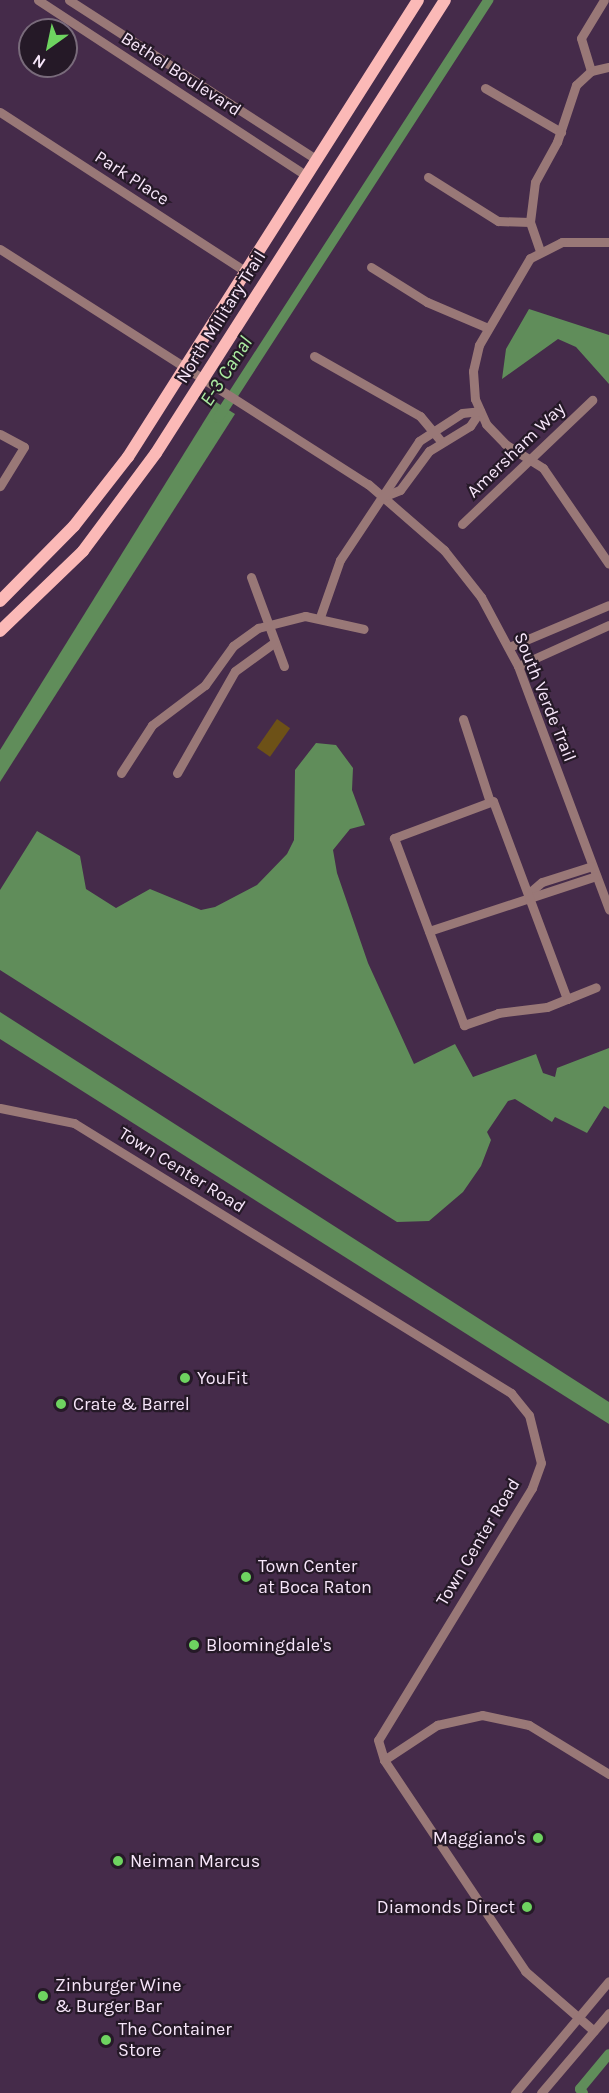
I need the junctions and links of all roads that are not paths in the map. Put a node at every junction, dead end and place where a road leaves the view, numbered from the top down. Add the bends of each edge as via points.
1 (38, 0) edge
2 (70, 0) edge
3 (418, 0) edge
4 (445, 0) edge
5 (604, 0) edge
6 (609, 67) edge
7 (591, 70) junction
8 (485, 88) dead end
9 (0, 112) edge
10 (561, 132) junction
11 (317, 160) junction
12 (307, 176) junction
13 (428, 177) dead end
14 (321, 193) junction
15 (530, 222) junction
16 (609, 242) edge
17 (0, 249) edge
18 (540, 251) junction
19 (371, 267) dead end
20 (246, 272) junction
21 (488, 328) junction
22 (314, 356) dead end
23 (185, 369) junction
24 (202, 380) junction
25 (592, 400) dead end
26 (480, 411) junction
27 (432, 430) junction
28 (0, 434) edge
29 (441, 441) junction
30 (532, 459) junction
31 (0, 486) edge
32 (385, 496) junction
33 (462, 524) dead end
34 (609, 564) edge
35 (251, 577) dead end
36 (0, 601) edge
37 (609, 605) edge
38 (320, 617) junction
39 (268, 623) junction
40 (609, 625) edge
41 (364, 629) dead end
42 (0, 631) edge
43 (275, 642) junction
44 (509, 647) junction
45 (284, 666) dead end
46 (518, 666) junction
47 (463, 719) dead end
48 (121, 773) dead end
49 (177, 773) dead end
50 (490, 802) junction
51 (592, 866) junction
52 (596, 876) junction
53 (528, 894) junction
54 (609, 910) edge
55 (429, 932) junction
56 (596, 987) dead end
57 (567, 999) junction
58 (0, 1108) edge
59 (384, 1760) junction
60 (609, 1774) edge
61 (609, 1981) edge
62 (609, 2013) edge
63 (577, 2020) junction
64 (594, 2031) junction
65 (515, 2093) edge
66 (541, 2093) edge

1 - 12 street, Bethel Boulevard
2 - 11 street, Bethel Boulevard
3 - 11 main road, North Military Trail
4 - 14 main road, North Military Trail
5 - 7 street via 581,38
6 - 7 street
7 - 10 street via 576,86
8 - 10 street
9 - 20 street, Park Place
10 - 15 street via 535,182
11 - 12 main road, North Military Trail
11 - 14 main road
12 - 20 main road, North Military Trail
13 - 15 street via 498,221
14 - 24 main road, North Military Trail
15 - 18 street
16 - 18 street via 578,240
17 - 23 street, South Verde Trail
18 - 21 street via 520,270
19 - 21 street via 427,302
20 - 23 main road, North Military Trail
21 - 26 street via 473,371
22 - 27 street via 420,416
23 - 24 street, South Verde Trail
23 - 36 main road, North Military Trail via 100,494
24 - 32 street, South Verde Trail
24 - 42 main road, North Military Trail via 110,517 51,585
25 - 30 street, Amersham Way
26 - 27 street via 462,413
26 - 29 street via 470,426
26 - 30 street via 505,444
27 - 29 street
27 - 32 street via 388,481
28 - 31 street via 24,447
29 - 32 street via 399,490
30 - 33 street, Amersham Way
30 - 34 street via 578,513
32 - 38 street via 340,560
32 - 44 street, South Verde Trail via 463,573
35 - 39 street
37 - 44 street
38 - 39 street
38 - 41 street
39 - 43 street
39 - 48 street via 233,646 205,686 152,725
40 - 46 street
43 - 45 street
43 - 49 street via 235,671
44 - 46 street, South Verde Trail
46 - 51 street, South Verde Trail
47 - 50 street
50 - 53 street
50 - 55 street via 394,838
51 - 52 street, South Verde Trail
51 - 53 street via 542,882
52 - 53 street
52 - 54 street, South Verde Trail
53 - 55 street
53 - 57 street
55 - 57 street via 464,1025
56 - 57 street
58 - 59 street, Town Center Road via 74,1123 511,1393 530,1415 541,1463 532,1488 382,1728 378,1740
59 - 60 street via 437,1725 483,1715 529,1725
59 - 63 street, Town Center Road via 525,1971
61 - 63 street
62 - 64 street
63 - 64 street, Town Center Road
63 - 65 street
64 - 66 street

